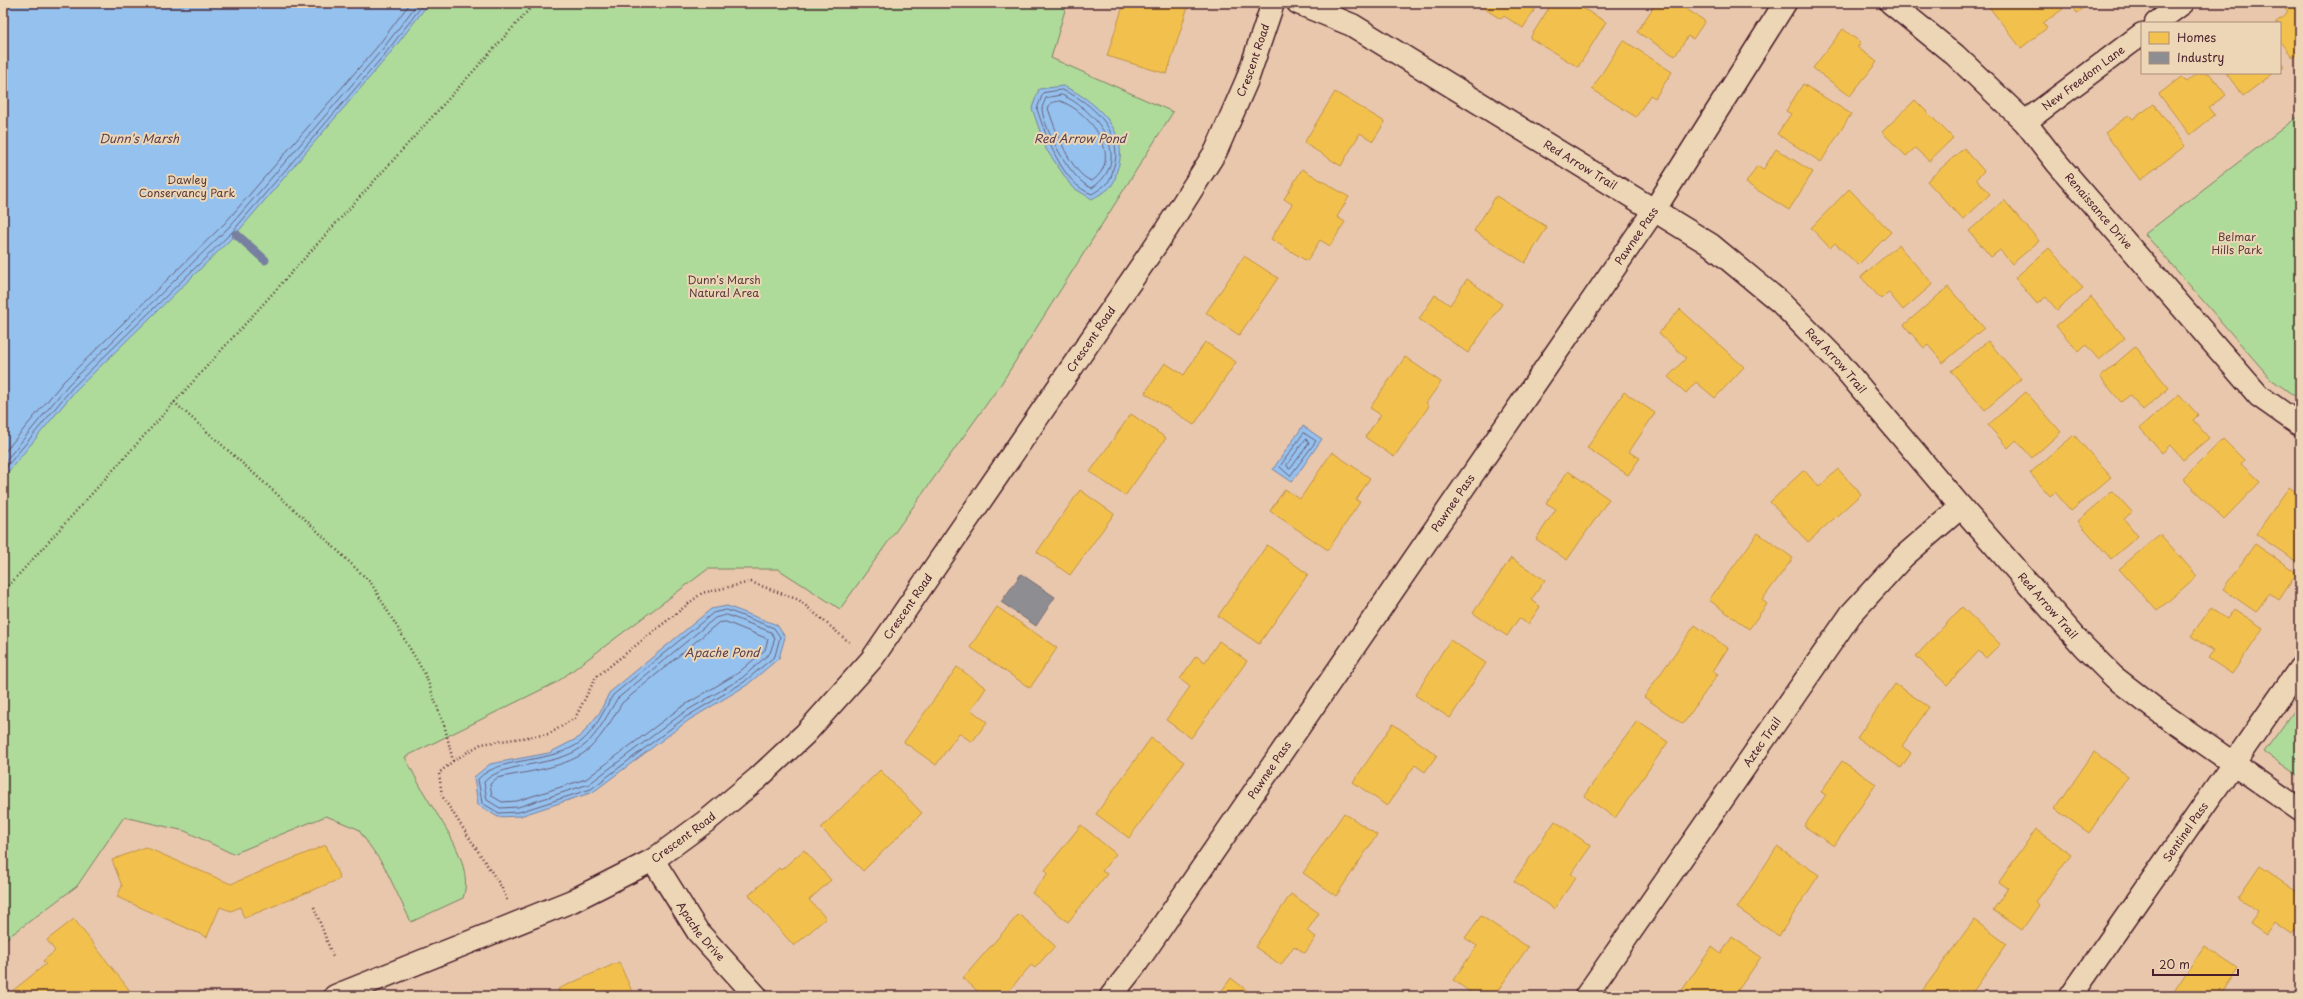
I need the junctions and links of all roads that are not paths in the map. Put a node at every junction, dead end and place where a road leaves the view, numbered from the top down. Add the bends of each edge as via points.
1 (1273, 3) edge
2 (1298, 3) edge
3 (1785, 3) edge
4 (1892, 3) edge
5 (2182, 3) edge
6 (2157, 22) edge
7 (2141, 35) edge
8 (2024, 122) junction
9 (1655, 210) junction
10 (2300, 425) edge
11 (1961, 507) junction
12 (2300, 668) edge
13 (2233, 763) junction
14 (2300, 810) edge
15 (653, 860) junction
16 (335, 996) edge
17 (756, 996) edge
18 (1111, 996) edge
19 (1586, 996) edge
20 (2071, 996) edge

1 - 15 street, Crescent Road via 1247,80 1216,151 1166,230 872,659 805,734 758,778 709,819
2 - 9 street, Red Arrow Trail via 1352,25
3 - 9 street, Pawnee Pass
4 - 8 street, Renaissance Drive via 1955,55
5 - 6 street
7 - 8 street, New Freedom Lane
8 - 10 street, Renaissance Drive via 2259,396
9 - 11 street, Red Arrow Trail via 1711,245 1780,302 1838,361
9 - 18 street, Pawnee Pass
11 - 13 street, Red Arrow Trail via 2084,647 2114,677
11 - 19 street, Aztec Trail via 1903,557 1851,614
12 - 13 street, Sentinel Pass
13 - 14 street, Red Arrow Trail
13 - 20 street, Sentinel Pass
15 - 16 street, Crescent Road via 572,901
15 - 17 street, Apache Drive via 698,932

